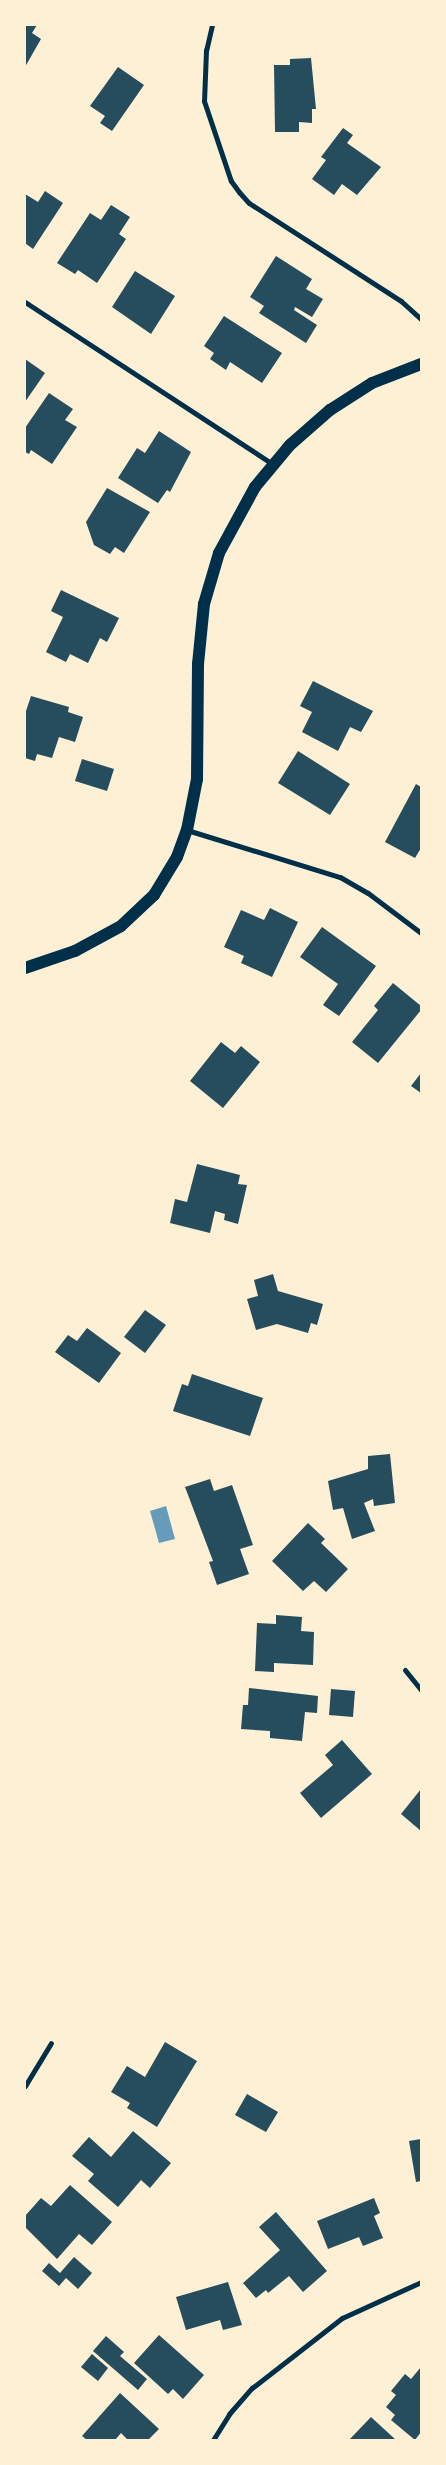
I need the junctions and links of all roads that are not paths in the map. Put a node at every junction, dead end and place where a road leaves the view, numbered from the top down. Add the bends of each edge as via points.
1 (212, 25) edge
2 (25, 302) edge
3 (421, 319) edge
4 (421, 364) edge
5 (273, 464) junction
6 (187, 830) junction
7 (421, 933) edge
8 (25, 968) edge
9 (405, 1670) dead end
10 (421, 1690) edge
11 (51, 2043) dead end
12 (25, 2086) edge
13 (421, 2282) edge
14 (213, 2440) edge

1 - 3 street via 204,69 204,101 228,172 239,192 249,203 401,301
2 - 5 street
4 - 5 main road via 397,371 348,397 309,426
5 - 6 main road via 229,530 211,574 204,604 198,664 197,779
6 - 7 street via 340,877 368,893
6 - 8 main road via 168,876 122,926 75,951
9 - 10 street
11 - 12 street
13 - 14 street via 342,2318 252,2388 229,2414

